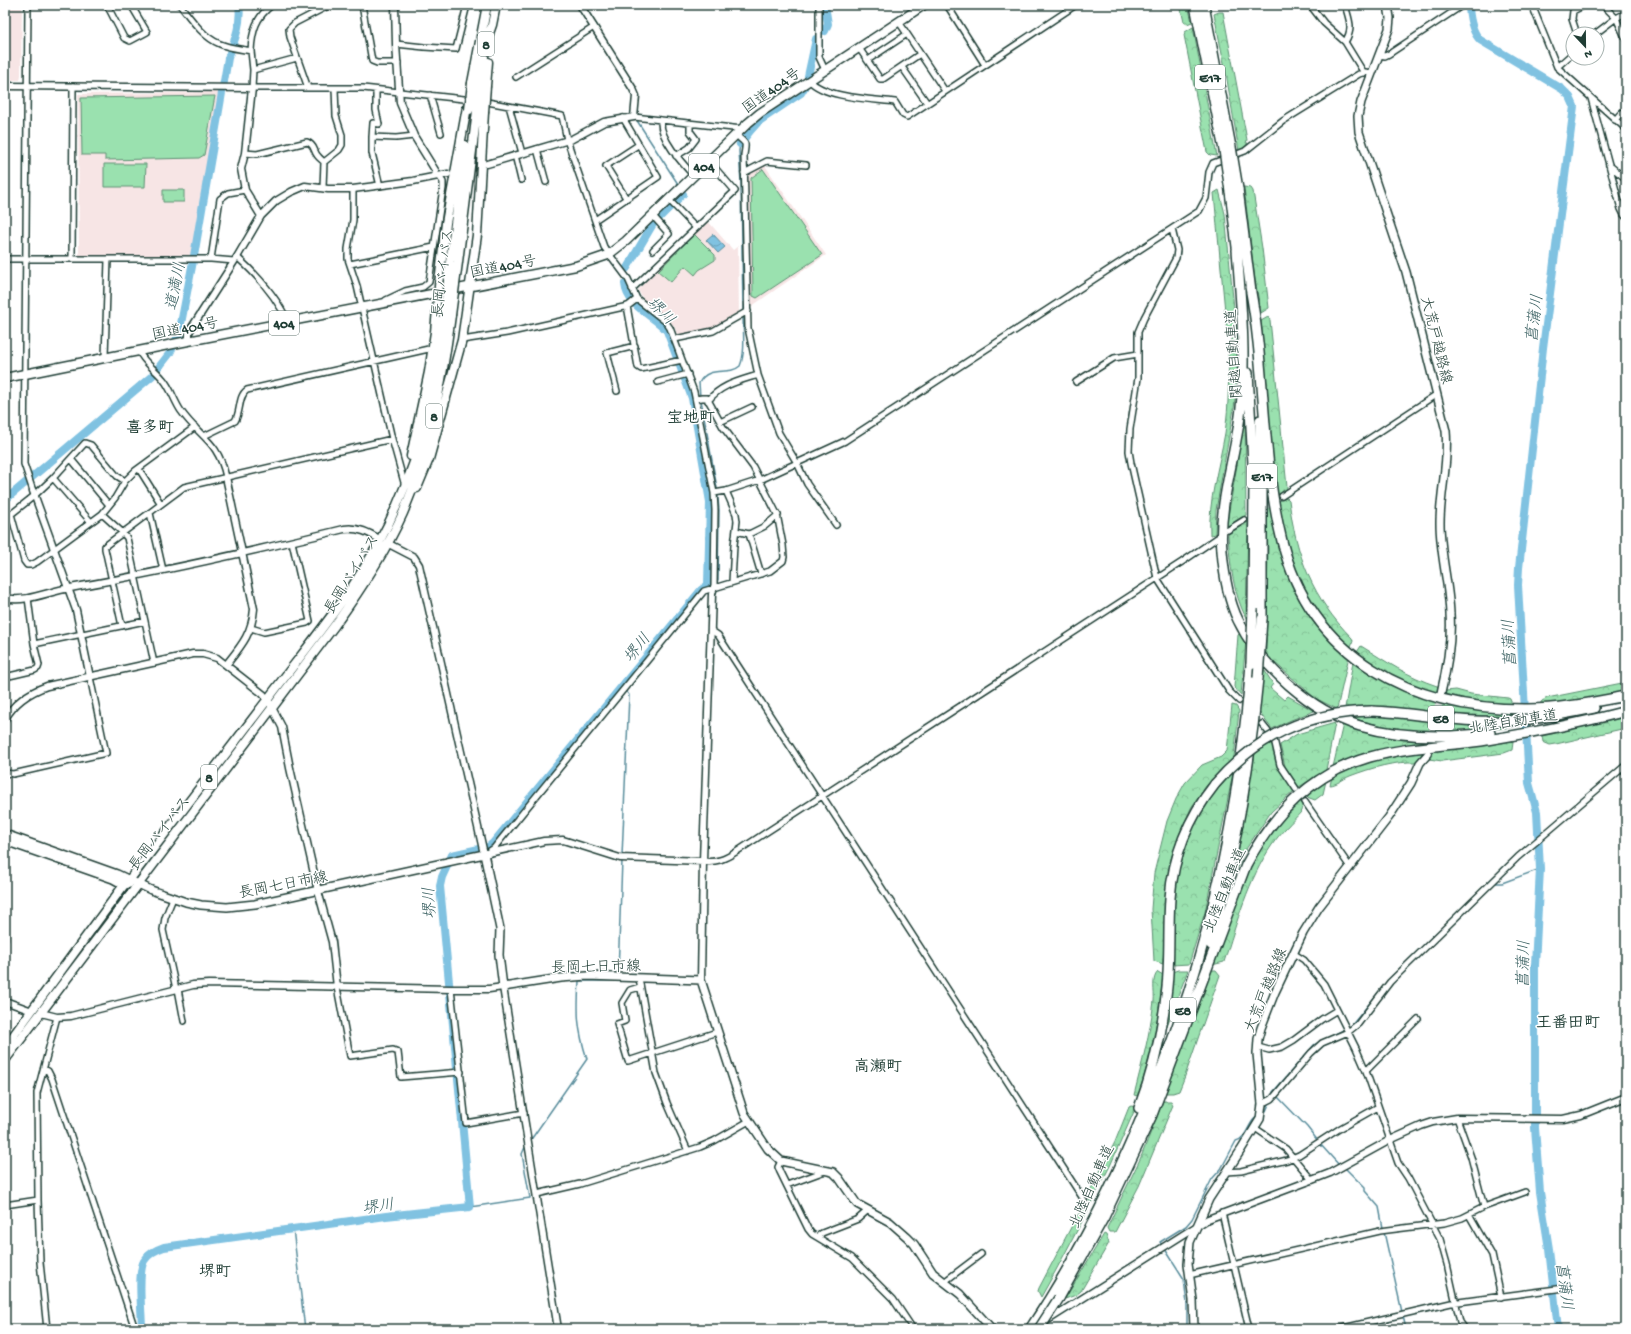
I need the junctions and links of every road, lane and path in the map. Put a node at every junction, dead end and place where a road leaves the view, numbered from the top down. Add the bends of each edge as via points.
1 (28, 5) edge
2 (107, 5) edge
3 (131, 5) edge
4 (180, 5) edge
5 (272, 5) edge
6 (330, 5) edge
7 (362, 5) edge
8 (395, 5) edge
9 (467, 5) edge
10 (496, 5) edge
11 (580, 5) edge
12 (819, 5) edge
13 (924, 5) edge
14 (947, 5) edge
15 (1076, 5) edge
16 (1196, 5) edge
17 (1204, 5) edge
18 (1310, 5) edge
19 (1345, 5) edge
20 (1388, 5) edge
21 (1463, 5) edge
22 (1532, 5) edge
23 (1585, 5) edge
24 (1603, 5) edge
25 (486, 9) edge
26 (1626, 13) edge
27 (1616, 18) junction
28 (899, 22) junction
29 (1574, 26) edge
30 (1605, 26) edge
31 (594, 27) junction
32 (907, 34) junction
33 (1626, 39) edge
34 (1345, 42) junction
35 (396, 44) junction
36 (859, 48) junction
37 (250, 51) junction
38 (920, 54) junction
39 (1379, 55) junction
40 (297, 58) junction
41 (868, 60) junction
42 (1565, 60) edge
43 (398, 63) junction
44 (985, 65) junction
45 (902, 67) junction
46 (1557, 67) junction
47 (253, 70) junction
48 (825, 70) junction
49 (1368, 73) junction
50 (516, 77) dead end
51 (809, 80) junction
52 (476, 84) junction
53 (5, 86) edge
54 (28, 86) junction
55 (73, 86) junction
56 (252, 88) junction
57 (308, 88) junction
58 (335, 88) junction
59 (376, 90) junction
60 (945, 91) junction
61 (399, 92) junction
62 (430, 95) junction
63 (1590, 97) junction
64 (927, 103) junction
65 (509, 106) junction
66 (474, 110) junction
67 (1626, 111) edge
68 (634, 117) junction
69 (622, 118) junction
70 (661, 120) junction
71 (1615, 120) junction
72 (690, 123) junction
73 (1626, 129) edge
74 (441, 133) dead end
75 (414, 136) junction
76 (740, 136) junction
77 (372, 137) junction
78 (567, 140) junction
79 (638, 145) junction
80 (1228, 148) junction
81 (537, 149) junction
82 (245, 153) junction
83 (522, 153) junction
84 (515, 155) junction
85 (676, 156) junction
86 (709, 161) junction
87 (324, 162) junction
88 (487, 164) dead end
89 (806, 165) dead end
90 (1609, 165) junction
91 (744, 173) junction
92 (448, 174) dead end
93 (438, 176) junction
94 (694, 176) junction
95 (1626, 179) edge
96 (521, 180) dead end
97 (546, 182) dead end
98 (380, 186) junction
99 (323, 187) junction
100 (353, 189) junction
101 (245, 190) junction
102 (1234, 190) junction
103 (626, 198) junction
104 (671, 203) junction
105 (261, 216) junction
106 (1626, 217) edge
107 (655, 219) junction
108 (595, 220) junction
109 (696, 228) junction
110 (1172, 229) junction
111 (434, 248) junction
112 (653, 250) dead end
113 (608, 255) junction
114 (72, 258) junction
115 (5, 259) edge
116 (25, 259) junction
117 (108, 259) junction
118 (211, 259) junction
119 (236, 259) junction
120 (350, 264) junction
121 (440, 275) junction
122 (470, 287) junction
123 (632, 289) junction
124 (439, 293) junction
125 (638, 299) junction
126 (385, 303) junction
127 (372, 305) junction
128 (627, 306) junction
129 (362, 308) junction
130 (748, 311) junction
131 (1248, 314) junction
132 (448, 316) junction
133 (288, 322) junction
134 (1256, 333) junction
135 (675, 339) junction
136 (1244, 339) junction
137 (462, 340) junction
138 (186, 341) junction
139 (635, 346) junction
140 (433, 348) junction
141 (139, 351) junction
142 (1138, 354) junction
143 (105, 358) junction
144 (682, 360) junction
145 (374, 361) junction
146 (24, 374) junction
147 (688, 374) junction
148 (758, 375) junction
149 (5, 378) edge
150 (658, 382) dead end
151 (1076, 382) dead end
152 (617, 391) dead end
153 (1437, 394) junction
154 (696, 399) junction
155 (708, 401) junction
156 (752, 407) dead end
157 (720, 422) junction
158 (195, 427) junction
159 (204, 436) junction
160 (392, 439) junction
161 (71, 459) junction
162 (797, 463) junction
163 (139, 469) junction
164 (226, 477) junction
165 (54, 478) junction
166 (760, 480) junction
167 (125, 481) junction
168 (405, 486) junction
169 (726, 491) junction
170 (714, 493) junction
171 (34, 494) junction
172 (1282, 496) tunnel mouth
173 (161, 504) junction
174 (109, 505) junction
175 (150, 513) junction
176 (403, 513) junction
177 (11, 514) junction
178 (102, 514) junction
179 (778, 515) junction
180 (5, 519) edge
181 (1244, 520) dead end
182 (91, 522) junction
183 (836, 525) dead end
184 (1228, 530) dead end
185 (736, 531) junction
186 (123, 533) junction
187 (749, 534) junction
188 (1217, 538) dead end
189 (384, 541) junction
190 (292, 542) junction
191 (55, 549) junction
192 (242, 553) junction
193 (163, 570) junction
194 (761, 574) junction
195 (135, 576) junction
196 (1158, 578) junction
197 (112, 581) junction
198 (732, 582) junction
199 (714, 587) junction
200 (69, 588) junction
201 (5, 598) edge
202 (28, 598) junction
203 (145, 621) junction
204 (122, 626) junction
205 (251, 628) junction
206 (712, 631) junction
207 (82, 635) junction
208 (34, 644) junction
209 (154, 663) junction
210 (226, 665) junction
211 (5, 676) edge
212 (90, 677) junction
213 (1441, 693) tunnel mouth
214 (1626, 696) edge
215 (1626, 702) edge
216 (1247, 703) junction
217 (270, 704) junction
218 (1626, 710) edge
219 (5, 719) edge
220 (1543, 721) junction
221 (1262, 724) tunnel mouth
222 (1512, 733) junction
223 (1428, 754) tunnel mouth
224 (1626, 765) edge
225 (5, 773) edge
226 (1296, 789) dead end
227 (822, 796) junction
228 (1304, 802) dead end
229 (5, 834) edge
230 (5, 841) edge
231 (484, 854) junction
232 (703, 861) junction
233 (1350, 867) junction
234 (127, 882) junction
235 (138, 884) junction
236 (318, 891) junction
237 (173, 898) junction
238 (5, 934) edge
239 (5, 938) edge
240 (1293, 953) junction
241 (639, 978) junction
242 (701, 980) junction
243 (337, 987) junction
244 (503, 987) junction
245 (640, 987) junction
246 (177, 989) junction
247 (451, 989) junction
248 (5, 1001) edge
249 (1337, 1010) junction
250 (32, 1011) junction
251 (41, 1013) junction
252 (57, 1016) junction
253 (1418, 1019) dead end
254 (184, 1021) dead end
255 (718, 1032) junction
256 (1348, 1032) junction
257 (1183, 1034) junction
258 (5, 1047) edge
259 (1258, 1047) junction
260 (652, 1053) junction
261 (5, 1060) edge
262 (44, 1069) junction
263 (1366, 1071) junction
264 (461, 1072) junction
265 (1626, 1097) edge
266 (1262, 1104) junction
267 (1378, 1107) junction
268 (524, 1113) junction
269 (1457, 1118) junction
270 (749, 1121) junction
271 (1255, 1128) junction
272 (1390, 1140) junction
273 (688, 1151) junction
274 (1293, 1157) junction
275 (781, 1161) junction
276 (827, 1170) junction
277 (1227, 1172) junction
278 (1312, 1180) junction
279 (787, 1185) junction
280 (1525, 1192) dead end
281 (537, 1194) junction
282 (38, 1200) junction
283 (1084, 1200) dead end
284 (5, 1205) edge
285 (1484, 1207) junction
286 (868, 1210) junction
287 (1222, 1214) junction
288 (1469, 1215) junction
289 (1197, 1225) junction
290 (1433, 1225) junction
291 (817, 1237) junction
292 (1080, 1244) junction
293 (981, 1254) dead end
294 (1234, 1265) junction
295 (1189, 1275) junction
296 (944, 1282) junction
297 (1564, 1288) dead end
298 (1055, 1296) junction
299 (1501, 1297) junction
300 (1456, 1303) junction
301 (48, 1329) edge
302 (135, 1329) edge
303 (558, 1329) edge
304 (913, 1329) edge
305 (992, 1329) edge
306 (1030, 1329) edge
307 (1034, 1329) edge
308 (1039, 1329) edge
309 (1194, 1329) edge
310 (1249, 1329) edge
311 (1339, 1329) edge
312 (1465, 1329) edge

1 - 54 street
2 - 3 street via 124,38 130,41 147,32
4 - 37 street via 212,40
5 - 37 street via 255,24
6 - 40 street via 291,26 288,32
7 - 43 street via 372,61
8 - 35 street
9 - 35 street via 456,49
10 - 52 highway, 8
11 - 31 street
12 - 48 street via 819,57
13 - 28 highway, 国道404号 / 404
14 - 44 street
15 - 44 street
16 - 80 highway, 関越自動車道 / E17
17 - 80 highway, 関越自動車道 / E17
18 - 34 street via 1324,23
19 - 34 street via 1351,31
20 - 39 main road, 大荒戸越路線 via 1389,29
21 - 39 street via 1389,54
22 - 46 street
23 - 29 street via 1573,11
24 - 27 street
25 - 52 highway via 479,29
26 - 27 street
27 - 30 street
27 - 33 street
28 - 32 street
28 - 36 highway, 国道404号 / 404
31 - 50 street
31 - 68 street via 633,89 636,96
32 - 38 street
32 - 41 street
34 - 49 street
35 - 43 street
36 - 41 street
36 - 48 highway, 国道404号 / 404
37 - 47 street
38 - 45 street
38 - 60 street
39 - 49 main road, 大荒戸越路線
40 - 47 street
40 - 57 street
41 - 45 street via 880,79
42 - 46 street
43 - 61 street
44 - 60 street
45 - 64 street
46 - 63 street
47 - 56 street
48 - 51 highway, 国道404号 / 404
49 - 110 street via 1283,121 1245,151 1213,163 1199,211
49 - 153 main road, 大荒戸越路線 via 1359,109 1359,132 1406,272
51 - 64 street via 819,89 895,102 907,117
51 - 76 highway, 国道404号 / 404 via 760,113
52 - 66 highway
52 - 66 highway, bridge
53 - 54 street
54 - 55 street
54 - 116 street
55 - 56 street
55 - 114 street
56 - 57 street
56 - 82 street
57 - 58 street
58 - 59 street
58 - 87 street via 336,116 342,135 342,146
59 - 61 street
59 - 77 street via 379,124 373,123
60 - 64 street
61 - 62 street
61 - 75 street via 401,109
62 - 65 street
62 - 74 street
63 - 71 street
63 - 90 street
65 - 78 street via 560,115 563,118
65 - 83 street
66 - 121 highway via 446,222
66 - 122 highway via 476,235
66 - 132 highway, 長岡バイパス / 8, bridge
67 - 71 street
68 - 69 street
68 - 70 street
69 - 78 street via 604,122 582,135
69 - 79 street
70 - 72 street
70 - 85 street via 661,130
71 - 73 street
72 - 76 street
72 - 85 street via 690,130 696,139 689,148
75 - 77 street
75 - 93 street
76 - 86 highway, 国道404号 / 404
76 - 91 street via 746,146
77 - 98 street via 372,153
78 - 81 street
78 - 108 street
79 - 103 street via 658,177
79 - 103 street via 606,166
80 - 102 highway, 関越自動車道, bridge
81 - 83 street
81 - 97 street
82 - 87 street via 262,153 307,142
82 - 101 street via 241,169
83 - 84 street
84 - 88 street
84 - 96 street
85 - 94 street
86 - 94 highway, 国道404号 / 404
86 - 109 street via 735,191
87 - 99 street
89 - 91 street via 767,160
90 - 95 street
90 - 106 street
91 - 130 street
92 - 93 street
93 - 98 street
93 - 111 street via 444,188
94 - 104 highway, 国道404号 / 404
98 - 100 street
99 - 100 street
99 - 105 street via 305,186 291,192 272,204
100 - 120 street via 353,220 348,249
101 - 105 street
101 - 118 street via 228,193 220,199
102 - 131 highway, 関越自動車道 / E17 via 1238,250
102 - 131 highway, 関越自動車道 / E17 via 1250,287
103 - 108 street
104 - 107 highway, 国道404号 / 404
104 - 109 street
105 - 119 street
107 - 112 street via 670,234
107 - 113 highway, 国道404号 / 404
108 - 113 street
109 - 123 street
110 - 142 street via 1177,254 1138,332
110 - 162 street via 845,441
111 - 120 street
111 - 127 street via 430,277 426,285
113 - 122 highway, 国道404号 / 404 via 583,265
113 - 123 street via 622,271
114 - 116 street
114 - 117 street
115 - 116 street
116 - 146 street
117 - 118 street
117 - 143 street
118 - 119 street
119 - 133 street via 252,270
119 - 138 street via 189,332
120 - 129 street
121 - 124 highway
121 - 126 highway via 434,288
122 - 124 highway, 国道404号 / 404
122 - 137 highway
123 - 125 street
124 - 126 highway, 国道404号 / 404
124 - 140 highway
125 - 128 street
125 - 135 street via 665,321
126 - 127 highway, 国道404号 / 404
127 - 129 highway, 国道404号 / 404
128 - 137 street via 507,333
128 - 139 street
129 - 133 highway, 国道404号 / 404
129 - 145 street
130 - 135 street via 713,331
130 - 148 street via 748,328
131 - 134 highway, 関越自動車道 / E17
131 - 136 highway, 関越自動車道 / E17
132 - 168 highway, 長岡バイパス / 8 via 428,415
132 - 176 highway, 長岡バイパス / 8 via 442,380 417,475
133 - 138 highway, 国道404号 / 404
134 - 216 highway, 関越自動車道 / E17, bridge via 1262,485 1262,618 1258,678
134 - 220 highway via 1277,521 1291,570 1314,615 1348,652 1392,680 1428,695 1490,708 1512,709
135 - 144 street
136 - 216 highway, 関越自動車道 / E17, bridge via 1254,482 1253,609
136 - 222 highway via 1241,410 1223,515 1222,549 1226,581 1234,608 1242,628 1256,650 1279,675 1308,700 1359,726 1429,736
137 - 176 highway via 429,459
138 - 141 highway, 国道404号 / 404
139 - 144 street via 638,367 641,369
139 - 152 street via 607,353
140 - 145 street
140 - 168 highway
141 - 143 highway, 国道404号 / 404
141 - 158 street via 166,384 182,412
142 - 151 street via 1114,358
142 - 196 street via 1138,378 1129,451
143 - 146 highway, 国道404号 / 404
144 - 147 street
145 - 159 street via 247,390 242,396 238,418
145 - 160 street
146 - 149 highway, 国道404号 / 404
146 - 171 street via 24,464
147 - 150 street
147 - 154 street
148 - 155 street via 720,388
148 - 162 street via 779,433
153 - 172 street
153 - 213 main road, 大荒戸越路線 via 1446,438 1440,526 1450,615 1448,656
154 - 155 street via 704,398
154 - 170 street
155 - 157 street
156 - 157 street
157 - 166 street via 754,467
158 - 159 street
158 - 163 street
159 - 164 street via 221,458
160 - 164 street
160 - 168 street
161 - 165 street
161 - 167 street via 85,443 88,443 117,476
161 - 174 street
162 - 166 street
162 - 183 street via 807,484
163 - 167 street
163 - 173 street
164 - 173 street via 184,487
164 - 192 street
165 - 171 street
165 - 182 street
166 - 169 street
166 - 179 street
167 - 174 street
168 - 189 highway, 長岡バイパス / 8
169 - 170 street
169 - 185 street via 736,514
170 - 199 street
171 - 177 street
171 - 191 street
173 - 175 street
174 - 178 street
175 - 186 street
175 - 193 street
176 - 189 highway, 長岡バイパス / 8
177 - 180 street
177 - 191 street via 27,565 37,562
178 - 182 street
178 - 186 street
179 - 187 street via 765,526
179 - 194 street via 784,558 773,570
181 - 184 street
182 - 191 street
185 - 187 street
185 - 198 street
186 - 195 street via 127,538
186 - 197 street via 105,546
187 - 194 street
188 - 196 street
189 - 190 street via 355,528
189 - 217 highway, 長岡バイパス / 8 via 375,566 348,608
189 - 231 street via 414,557 419,565
190 - 192 street
190 - 205 street via 310,621 264,632
191 - 200 street
192 - 193 street
192 - 205 street via 253,604
193 - 195 street
194 - 198 street
195 - 197 street
195 - 203 street
196 - 216 street via 1230,691
196 - 227 street
197 - 200 street
197 - 204 street
198 - 199 street
199 - 206 street
199 - 231 street via 702,594 494,848
200 - 202 street
200 - 207 street
201 - 202 street
202 - 208 street
203 - 204 street
203 - 209 street
204 - 207 street
205 - 210 street via 244,643
206 - 227 street via 718,635
206 - 232 street
207 - 208 street
207 - 212 street
208 - 211 street via 38,668
209 - 210 street via 203,654 216,658
209 - 212 street
210 - 217 street via 263,694
212 - 219 street via 38,689 19,702
212 - 225 street via 106,753 13,774
214 - 220 highway via 1576,705
215 - 220 highway, 北陸自動車道 / E8
216 - 257 highway, 北陸自動車道 / E8 via 1251,742 1227,880 1210,949
216 - 292 highway, 北陸自動車道 / E8 via 1243,742 1219,878 1191,985 1161,1071 1129,1148
217 - 234 highway, 長岡バイパス / 8
217 - 235 highway, 長岡バイパス / 8
217 - 236 street via 282,727
218 - 220 highway
220 - 222 highway
220 - 292 highway, 北陸自動車道 / E8, bridge via 1458,720 1370,711 1323,716 1263,741 1244,754 1215,784 1190,822 1174,870 1170,898 1165,1007 1147,1088 1110,1181
221 - 226 street via 1274,739 1280,765
222 - 257 highway, 北陸自動車道 / E8 via 1364,759 1340,768 1289,804 1265,832 1246,865
223 - 233 main road, 大荒戸越路線 via 1420,763 1411,783 1389,817
224 - 256 street via 1518,857 1390,982 1358,1024
227 - 232 street via 725,859
227 - 283 street
228 - 233 street
229 - 234 main road, 長岡七日市線
230 - 234 main road, 長岡七日市線
231 - 232 street via 554,840 572,842 620,858
231 - 236 main road, 長岡七日市線
231 - 244 main road via 500,929 499,955
232 - 242 street
233 - 240 main road, 大荒戸越路線 via 1319,907
234 - 235 main road, 長岡七日市線
234 - 250 highway, 長岡バイパス / 8
235 - 237 main road, 長岡七日市線
235 - 251 highway, 長岡バイパス / 8
236 - 237 main road, 長岡七日市線 via 241,907 200,905
236 - 243 street via 332,942
237 - 246 street via 163,930
238 - 239 street
240 - 249 street via 1304,960 1319,977
240 - 259 main road, 大荒戸越路線 via 1264,1020
241 - 242 main road, 長岡七日市線
241 - 244 main road, 長岡七日市線 via 587,976
241 - 245 street
242 - 255 main road
243 - 246 street via 209,984
243 - 247 street
243 - 264 street via 350,1056 393,1050 398,1052 401,1077
244 - 247 street
244 - 268 street
245 - 260 street
245 - 260 street via 630,990 622,1003 625,1021 617,1024 628,1061
246 - 252 street via 71,1016
246 - 254 street
247 - 264 street
248 - 250 street
249 - 256 street
249 - 259 street via 1282,1047 1269,1050
250 - 251 street
250 - 258 highway, 長岡バイパス / 8
251 - 252 street
251 - 261 highway, 長岡バイパス / 8
252 - 262 street
253 - 263 street
255 - 260 street
255 - 270 main road via 744,1113
256 - 263 street
256 - 266 street via 1316,1048 1272,1099
257 - 298 highway, 北陸自動車道 / E8 via 1152,1115 1101,1224
259 - 266 main road, 大荒戸越路線 via 1258,1076
260 - 273 street via 660,1086
262 - 282 street via 37,1093
262 - 302 street via 52,1079
263 - 267 street
264 - 268 street via 466,1123
265 - 269 street via 1573,1118
266 - 271 main road, 大荒戸越路線 via 1261,1116
267 - 272 street
267 - 274 street
268 - 281 street
269 - 272 street via 1432,1122
269 - 285 street via 1471,1157
270 - 273 street via 714,1141
270 - 275 main road via 768,1149
271 - 274 street via 1278,1142
271 - 277 main road, 大荒戸越路線
272 - 278 street
272 - 290 street via 1398,1163
273 - 281 street via 580,1184
274 - 277 street via 1241,1171
274 - 278 street
275 - 276 main road
275 - 279 street via 778,1167
276 - 279 street
276 - 286 main road via 839,1178 857,1204
277 - 289 main road, 大荒戸越路線 via 1209,1199
278 - 287 street
279 - 291 street via 808,1229
280 - 285 street
281 - 303 street
282 - 284 street
282 - 301 street via 40,1262
285 - 288 street
286 - 291 street via 858,1219
286 - 296 main road via 890,1222 914,1244 933,1273
287 - 289 street
287 - 294 street
288 - 290 street
288 - 299 street via 1492,1255
289 - 295 main road, 大荒戸越路線 via 1189,1248
289 - 307 street
290 - 294 street via 1380,1231
290 - 300 street via 1448,1264
291 - 304 street via 845,1252 856,1262 893,1299
292 - 298 highway, 北陸自動車道 / E8
293 - 296 street
294 - 295 street
294 - 310 street
295 - 309 main road, 大荒戸越路線
296 - 305 main road via 960,1294
297 - 299 street
298 - 306 highway, 北陸自動車道 / E8
298 - 308 highway, 北陸自動車道 / E8, bridge
299 - 300 street
300 - 311 street
300 - 312 street via 1460,1322

